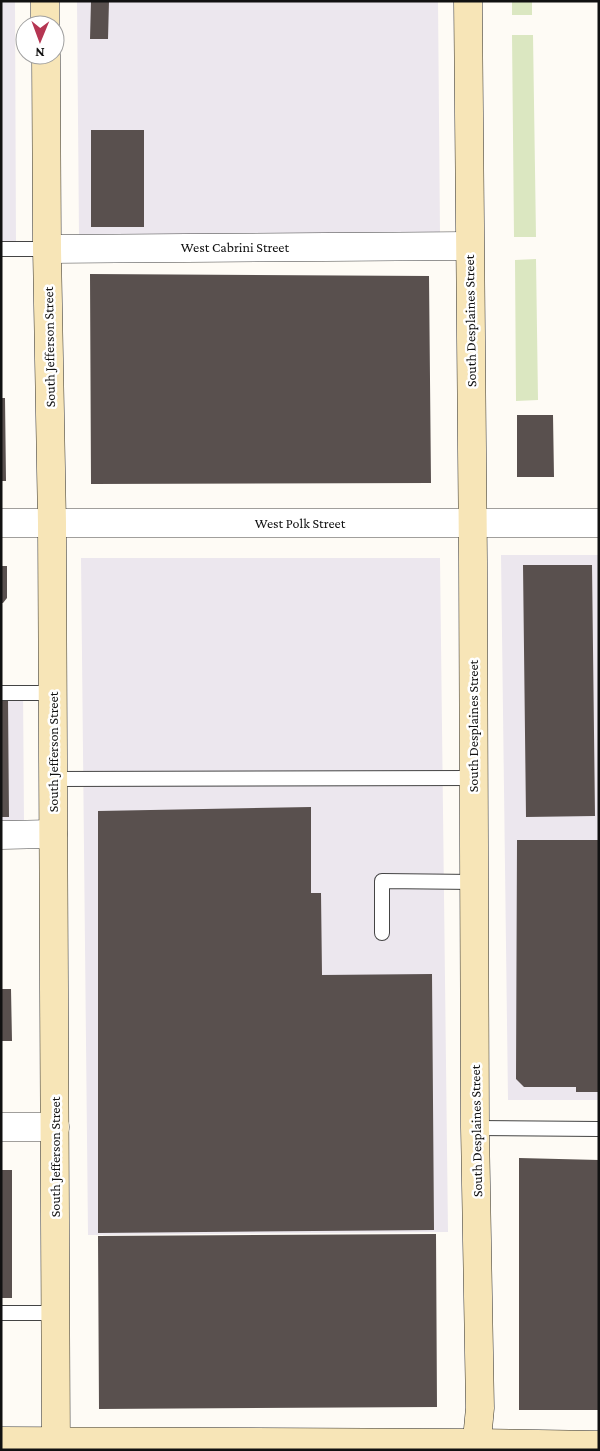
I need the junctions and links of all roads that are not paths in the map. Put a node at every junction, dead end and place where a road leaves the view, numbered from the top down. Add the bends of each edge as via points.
1 (45, 1) edge
2 (468, 1) edge
3 (46, 15) edge
4 (46, 65) edge
5 (469, 246) junction
6 (47, 248) junction
7 (1, 249) edge
8 (1, 523) edge
9 (52, 523) junction
10 (472, 523) junction
11 (599, 523) edge
12 (1, 693) edge
13 (53, 693) junction
14 (473, 778) junction
15 (53, 779) junction
16 (54, 834) junction
17 (1, 835) edge
18 (474, 882) junction
19 (382, 933) dead end
20 (1, 1127) edge
21 (55, 1127) junction
22 (475, 1128) junction
23 (599, 1129) edge
24 (1, 1313) edge
25 (56, 1313) junction
26 (1, 1441) edge
27 (599, 1445) edge
28 (56, 1446) edge
29 (132, 1446) edge
30 (405, 1446) edge
31 (476, 1446) edge

1 - 3 main road
2 - 5 main road, South Desplaines Street
4 - 6 main road, South Jefferson Street
5 - 6 street, West Cabrini Street
5 - 10 main road, South Desplaines Street
6 - 7 lane, West Cabrini Street
6 - 9 main road, South Jefferson Street
8 - 9 street, West Polk Street
9 - 10 street, West Polk Street
9 - 13 main road, South Jefferson Street
10 - 11 street, West Polk Street
10 - 14 main road, South Desplaines Street
12 - 13 lane
13 - 15 main road, South Jefferson Street
14 - 15 lane
14 - 18 main road, South Desplaines Street
15 - 16 main road, South Jefferson Street
16 - 17 street
16 - 21 main road, South Jefferson Street
18 - 19 lane via 382,882
18 - 22 main road, South Desplaines Street
20 - 21 street
21 - 25 main road, South Jefferson Street
22 - 23 lane
22 - 31 main road, South Desplaines Street via 480,1408
24 - 25 lane
25 - 28 main road, South Jefferson Street
26 - 28 main road
27 - 31 main road
28 - 29 main road
29 - 30 main road
30 - 31 main road

